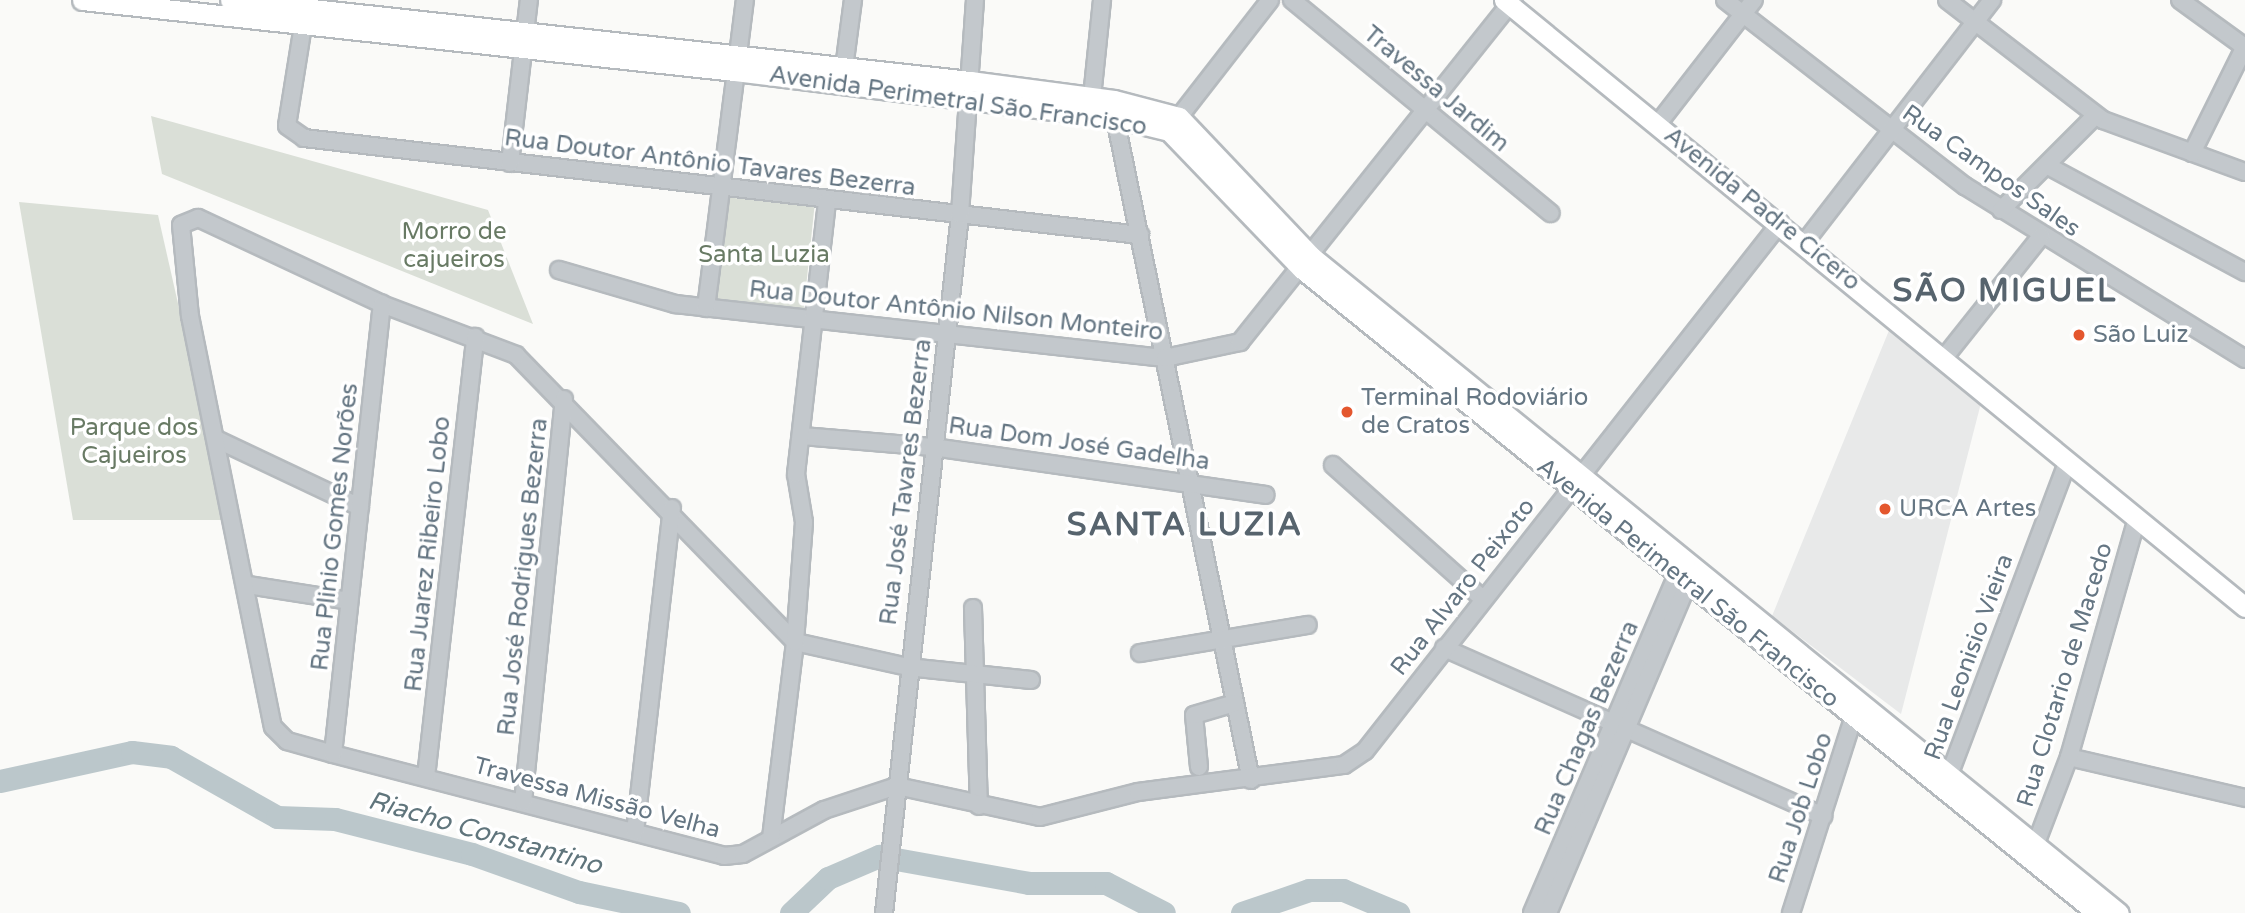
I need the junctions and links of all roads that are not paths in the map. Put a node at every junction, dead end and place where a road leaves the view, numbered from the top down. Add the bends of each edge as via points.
1 (82, 0) edge
2 (230, 0) edge
3 (529, 0) edge
4 (745, 0) edge
5 (853, 0) edge
6 (975, 0) edge
7 (1102, 0) edge
8 (1270, 0) edge
9 (1292, 0) edge
10 (1725, 0) edge
11 (1754, 0) edge
12 (1947, 0) edge
13 (1992, 0) edge
14 (2180, 0) edge
15 (1509, 1) edge
16 (305, 10) edge
17 (1742, 15) junction
18 (1975, 22) junction
19 (524, 40) junction
20 (2245, 46) edge
21 (737, 64) junction
22 (844, 68) junction
23 (969, 91) junction
24 (1092, 97) junction
25 (1113, 108) junction
26 (1427, 110) junction
27 (2095, 114) junction
28 (1179, 117) junction
29 (1657, 125) junction
30 (1892, 130) junction
31 (2192, 153) junction
32 (510, 163) junction
33 (2048, 166) junction
34 (2245, 172) edge
35 (1226, 176) junction
36 (718, 188) junction
37 (827, 202) junction
38 (2001, 210) junction
39 (960, 214) junction
40 (1550, 214) dead end
41 (1780, 223) junction
42 (1140, 236) junction
43 (2041, 236) junction
44 (1805, 242) junction
45 (1307, 262) junction
46 (559, 270) dead end
47 (2245, 272) edge
48 (382, 304) junction
49 (706, 308) junction
50 (815, 320) junction
51 (947, 333) junction
52 (475, 337) junction
53 (2244, 357) edge
54 (1164, 358) junction
55 (1944, 358) junction
56 (564, 399) junction
57 (802, 436) junction
58 (218, 440) junction
59 (933, 447) junction
60 (2068, 461) junction
61 (1333, 465) dead end
62 (1574, 481) junction
63 (1192, 482) junction
64 (1266, 495) dead end
65 (360, 507) junction
66 (672, 508) junction
67 (2137, 518) junction
68 (1686, 573) junction
69 (248, 585) junction
70 (1482, 598) junction
71 (349, 601) junction
72 (2245, 607) edge
73 (973, 608) dead end
74 (1308, 625) dead end
75 (1219, 636) junction
76 (796, 642) junction
77 (1444, 648) junction
78 (1140, 653) dead end
79 (908, 667) junction
80 (975, 671) junction
81 (1031, 680) dead end
82 (1235, 703) junction
83 (1854, 716) junction
84 (1620, 725) junction
85 (333, 754) junction
86 (2069, 757) junction
87 (1199, 767) dead end
88 (426, 777) junction
89 (1251, 780) junction
90 (1946, 783) junction
91 (897, 786) junction
92 (2245, 798) edge
93 (523, 802) junction
94 (979, 806) junction
95 (1823, 816) junction
96 (635, 832) junction
97 (771, 838) junction
98 (2035, 846) junction
99 (884, 913) edge
100 (1532, 913) edge
101 (1548, 913) edge
102 (1791, 913) edge
103 (2097, 913) edge
104 (2119, 913) edge

1 - 16 main road, Avenida Perimetral São Francisco
2 - 16 main road, Avenida Perimetral São Francisco
3 - 19 street
4 - 21 street
5 - 22 street
6 - 23 street, Rua José Tavares Bezerra
7 - 24 street
8 - 28 street
9 - 26 street, Travessa Jardim
10 - 17 street, Rua Campos Sales
11 - 17 street
12 - 18 street
13 - 18 street
14 - 20 street
15 - 26 street, Rua Doutor Antônio Nilson Monteiro
15 - 29 main road, Avenida Padre Cícero
16 - 19 main road, Avenida Perimetral São Francisco
16 - 32 street, Rua Doutor Antônio Tavares Bezerra via 287,118 289,131 304,138
17 - 29 street
17 - 30 street, Rua Campos Sales
18 - 27 street
18 - 30 street
19 - 21 main road, Avenida Perimetral São Francisco
19 - 32 street
20 - 31 street
21 - 22 main road, Avenida Perimetral São Francisco
21 - 23 main road, Avenida Perimetral São Francisco
21 - 36 street
22 - 23 main road, Avenida Perimetral São Francisco
23 - 24 main road, Avenida Perimetral São Francisco
23 - 25 main road, Avenida Perimetral São Francisco
23 - 39 street, Rua José Tavares Bezerra
24 - 25 main road, Avenida Perimetral São Francisco
25 - 28 main road, Avenida Perimetral São Francisco
25 - 35 main road, Avenida Perimetral São Francisco via 1184,140
25 - 42 street
26 - 40 street, Travessa Jardim
26 - 45 street, Rua Doutor Antônio Nilson Monteiro
27 - 31 street
27 - 33 street
28 - 35 main road, Avenida Perimetral São Francisco
29 - 41 main road, Avenida Padre Cícero
30 - 38 street, Rua Campos Sales
30 - 44 street
31 - 34 street
32 - 36 street, Rua Doutor Antônio Tavares Bezerra
33 - 38 street
33 - 47 street
35 - 45 main road, Avenida Perimetral São Francisco
36 - 37 street, Rua Doutor Antônio Tavares Bezerra
36 - 49 street
37 - 39 street, Rua Doutor Antônio Tavares Bezerra
37 - 50 street
38 - 43 street, Rua Campos Sales
39 - 42 street, Rua Doutor Antônio Tavares Bezerra
39 - 51 street, Rua José Tavares Bezerra
41 - 44 main road, Avenida Padre Cícero
41 - 62 street, Rua Alvaro Peixoto
42 - 54 street
43 - 53 street, Rua Campos Sales
43 - 55 street
44 - 55 main road, Avenida Padre Cícero
45 - 54 street, Rua Doutor Antônio Nilson Monteiro via 1240,342
45 - 62 main road, Avenida Perimetral São Francisco
46 - 49 street, Rua Doutor Antônio Nilson Monteiro
48 - 52 street
48 - 58 street via 198,218 179,230 190,316
48 - 65 street, Rua Plinio Gomes Norões
49 - 50 street, Rua Doutor Antônio Nilson Monteiro
50 - 51 street, Rua Doutor Antônio Nilson Monteiro
50 - 57 street
51 - 54 street, Rua Doutor Antônio Nilson Monteiro
51 - 59 street, Rua José Tavares Bezerra
52 - 56 street via 516,355
52 - 88 street, Rua Juarez Ribeiro Lobo
54 - 63 street
55 - 60 main road, Avenida Padre Cícero
56 - 66 street
56 - 93 street, Rua José Rodrigues Bezerra
57 - 59 street, Rua Dom José Gadelha
57 - 76 street via 796,474 804,522
58 - 65 street
58 - 69 street
59 - 63 street, Rua Dom José Gadelha
59 - 79 street, Rua José Tavares Bezerra
60 - 67 main road, Avenida Padre Cícero
60 - 90 street, Rua Leonisio Vieira
61 - 70 street
62 - 68 main road, Avenida Perimetral São Francisco
62 - 70 street, Rua Alvaro Peixoto
63 - 64 street, Rua Dom José Gadelha
63 - 75 street
65 - 71 street, Rua Plinio Gomes Norões
66 - 76 street
66 - 96 street
67 - 72 main road, Avenida Padre Cícero
67 - 86 street, Rua Clotario de Macedo
68 - 83 main road, Avenida Perimetral São Francisco
68 - 84 street, Rua Chagas Bezerra
68 - 90 main road, Avenida Perimetral São Francisco
69 - 71 street
69 - 85 street, Travessa Missão Velha via 269,718 287,741
70 - 77 street, Rua Alvaro Peixoto
71 - 85 street, Rua Plinio Gomes Norões
73 - 80 street
74 - 75 street
75 - 78 street
75 - 82 street
76 - 79 street
76 - 97 street
77 - 84 street
77 - 89 street, Rua Alvaro Peixoto via 1365,751 1329,770
79 - 80 street
79 - 91 street, Rua José Tavares Bezerra
80 - 81 street
80 - 94 street
82 - 87 street via 1194,715
82 - 89 street
83 - 90 main road, Avenida Perimetral São Francisco
83 - 95 street, Rua Job Lobo
84 - 95 street
84 - 100 street, Rua Chagas Bezerra
84 - 101 street, Rua Chagas Bezerra
85 - 88 street, Travessa Missão Velha
86 - 92 street
86 - 98 street, Rua Clotario de Macedo
88 - 93 street, Travessa Missão Velha
89 - 94 street via 1138,792 1040,817
90 - 98 main road, Avenida Perimetral São Francisco
90 - 103 main road, Avenida Perimetral São Francisco
91 - 94 street
91 - 97 street, Travessa Missão Velha via 824,810
91 - 99 street, Rua José Tavares Bezerra
93 - 96 street, Travessa Missão Velha
95 - 102 street, Rua Job Lobo
96 - 97 street, Travessa Missão Velha via 724,856
98 - 104 main road, Avenida Perimetral São Francisco

